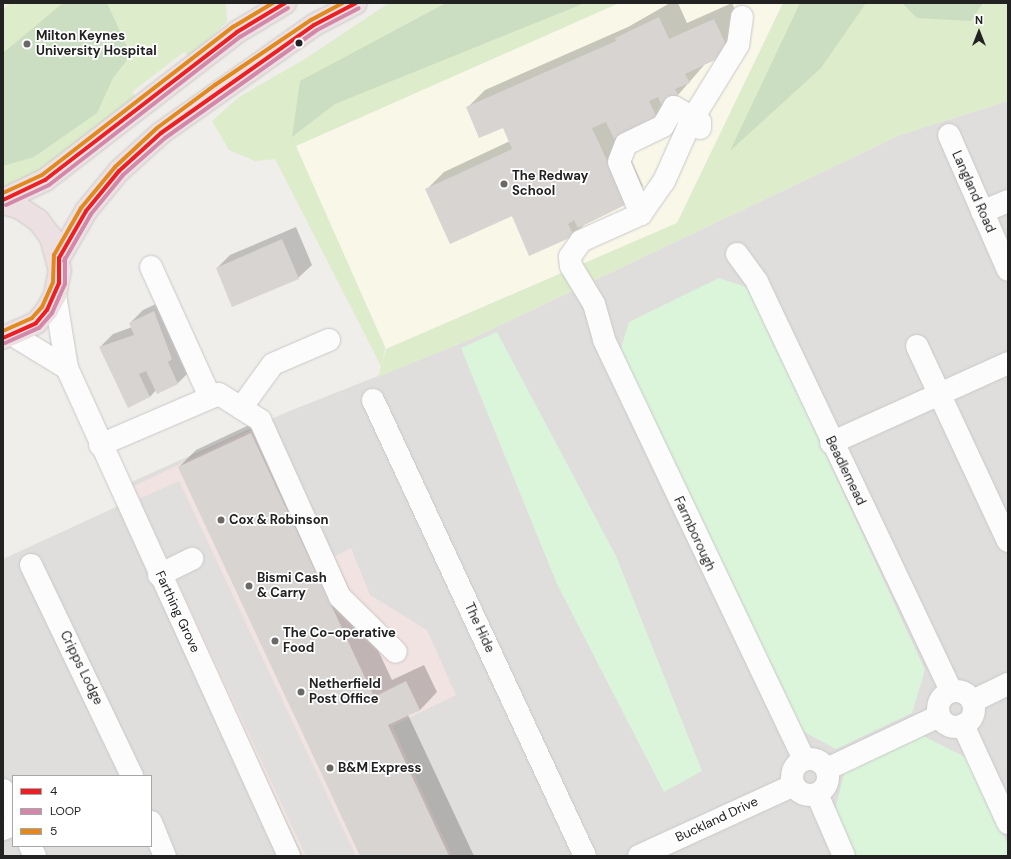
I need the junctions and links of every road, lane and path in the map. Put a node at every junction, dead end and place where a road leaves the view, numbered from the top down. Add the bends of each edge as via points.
1 (285, 3) edge
2 (356, 3) edge
3 (742, 17) dead end
4 (694, 117) junction
5 (949, 135) dead end
6 (3, 200) edge
7 (1008, 202) edge
8 (3, 203) edge
9 (982, 212) junction
10 (641, 214) junction
11 (737, 254) dead end
12 (59, 258) junction
13 (151, 267) dead end
14 (1008, 270) edge
15 (56, 295) junction
16 (8, 337) edge
17 (329, 340) dead end
18 (917, 346) dead end
19 (1008, 363) edge
20 (67, 368) junction
21 (941, 395) junction
22 (210, 397) junction
23 (373, 400) dead end
24 (242, 408) junction
25 (831, 443) junction
26 (100, 445) junction
27 (1008, 541) edge
28 (192, 559) dead end
29 (31, 565) dead end
30 (160, 575) junction
31 (396, 652) dead end
32 (1008, 684) edge
33 (951, 691) junction
34 (973, 701) junction
35 (939, 716) junction
36 (963, 726) junction
37 (804, 760) junction
38 (827, 770) junction
39 (128, 775) edge
40 (794, 785) junction
41 (3, 790) edge
42 (817, 794) junction
43 (12, 808) edge
44 (1008, 823) edge
45 (152, 824) edge
46 (30, 847) edge
47 (35, 856) edge
48 (165, 856) edge
49 (289, 856) edge
50 (586, 856) edge
51 (639, 856) edge
52 (844, 856) edge

1 - 6 highway via 237,32 44,180
2 - 12 highway via 314,25 161,133 120,171 86,211
3 - 4 street via 738,45
4 - 10 street via 676,149 664,181
4 - 10 street via 674,107 663,126 626,144 619,162
5 - 9 street, Langland Road
7 - 9 street
8 - 12 highway via 20,208 38,220 51,237
9 - 14 street, Langland Road
10 - 37 street, Farmborough via 581,241 574,248 571,266 594,304 610,354
11 - 25 street, Beadlemead via 758,282
12 - 15 highway
13 - 22 street
15 - 16 highway via 36,323
15 - 20 street, Farthing Grove
16 - 20 street
17 - 24 street via 273,364
18 - 21 street
19 - 21 street
20 - 26 street, Farthing Grove
21 - 25 street
21 - 27 street
22 - 24 street via 219,394
22 - 26 street
23 - 50 street, The Hide
24 - 31 street via 260,420 340,597
25 - 33 street, Beadlemead
26 - 30 street, Farthing Grove
28 - 30 street
29 - 39 street, Cripps Lodge
30 - 49 street, Farthing Grove
32 - 34 street
33 - 34 street via 966,693
33 - 35 street via 939,701
34 - 36 street via 974,712
35 - 36 street via 947,725
35 - 38 street
36 - 44 street
37 - 38 street via 814,759
37 - 40 street via 794,767
38 - 42 street via 825,786
40 - 42 street via 806,794
40 - 51 street, Buckland Drive
41 - 43 street
42 - 52 street
45 - 48 street
46 - 47 street

